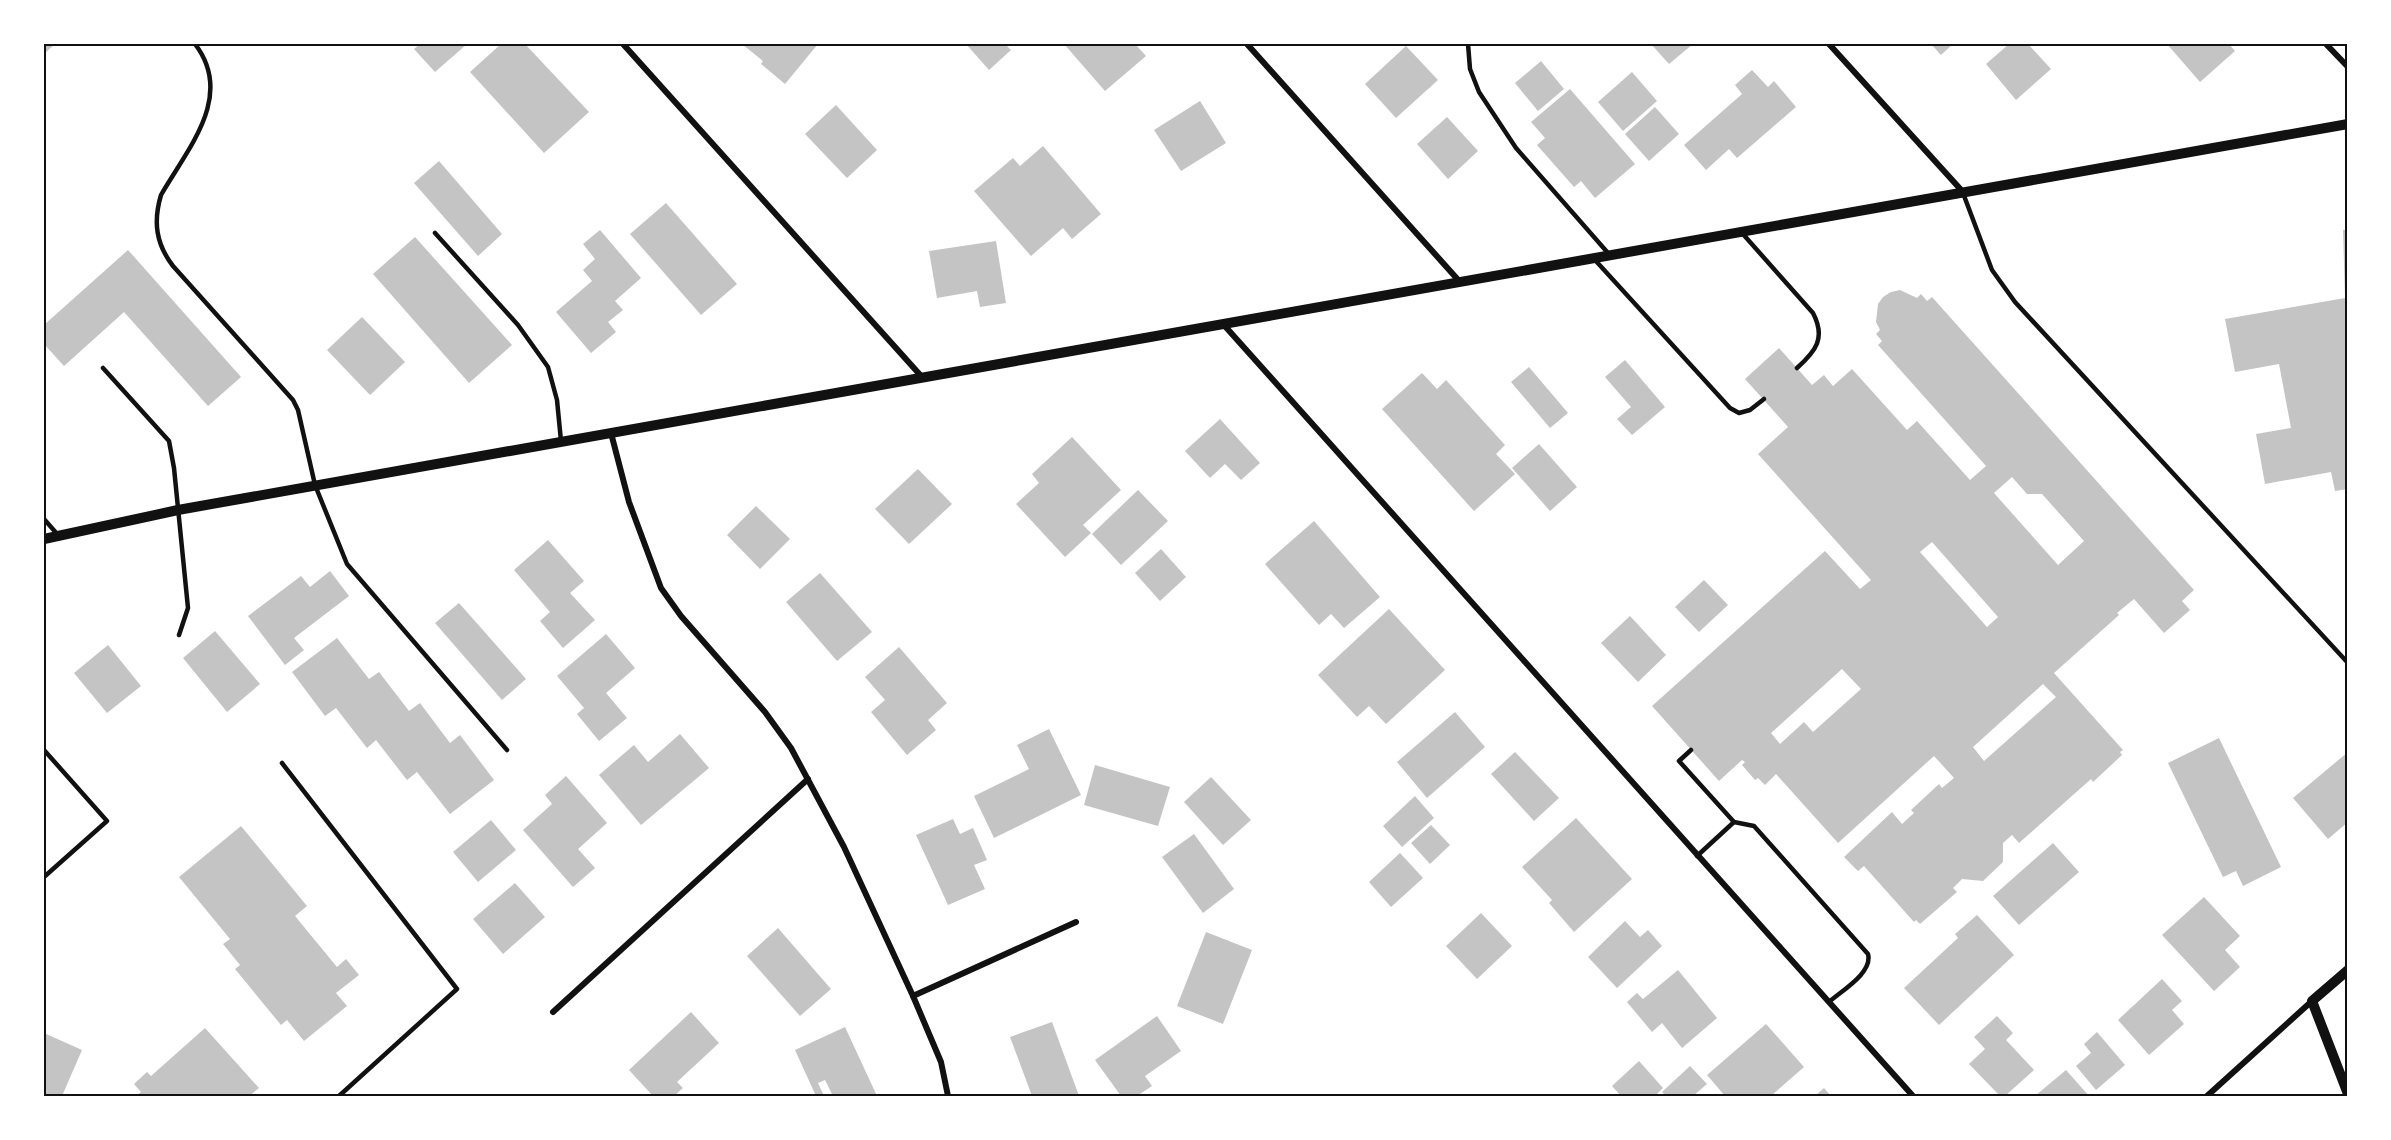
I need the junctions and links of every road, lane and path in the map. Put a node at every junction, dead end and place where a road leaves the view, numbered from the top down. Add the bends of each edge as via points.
1 (195, 44) edge
2 (623, 44) edge
3 (1247, 44) edge
4 (1468, 44) edge
5 (1828, 44) edge
6 (2326, 44) edge
7 (2348, 67) edge
8 (2348, 124) edge
9 (1963, 192) junction
10 (1741, 232) junction
11 (435, 233) dead end
12 (1609, 255) junction
13 (1593, 258) junction
14 (1460, 282) junction
15 (1222, 324) junction
16 (103, 368) dead end
17 (1797, 368) dead end
18 (922, 377) junction
19 (1764, 399) dead end
20 (611, 433) junction
21 (561, 441) junction
22 (315, 485) junction
23 (178, 510) junction
24 (44, 519) edge
25 (58, 535) junction
26 (44, 539) edge
27 (179, 635) dead end
28 (2348, 663) edge
29 (44, 750) edge
30 (507, 750) dead end
31 (1691, 750) dead end
32 (282, 763) dead end
33 (808, 780) junction
34 (1734, 822) junction
35 (1697, 856) junction
36 (44, 877) edge
37 (1076, 922) dead end
38 (2348, 970) edge
39 (913, 996) junction
40 (2312, 1001) junction
41 (1829, 1002) junction
42 (553, 1012) dead end
43 (2348, 1094) edge
44 (339, 1096) edge
45 (948, 1096) edge
46 (1913, 1096) edge
47 (2207, 1096) edge

1 - 22 lane via 209,69 210,106 161,195 156,210 160,245 173,266 293,400
2 - 18 street
3 - 14 street
4 - 12 lane via 1470,69 1479,92 1516,148
5 - 9 street
6 - 7 street
8 - 9 street
9 - 10 street
9 - 28 lane via 1992,270 2015,302
10 - 12 street
10 - 17 lane via 1813,313 1818,324 1816,348
11 - 21 lane via 518,325 548,367
12 - 13 street
13 - 14 street
13 - 19 lane via 1730,408 1740,413
14 - 15 street
15 - 18 street
15 - 35 street
16 - 23 lane via 169,441
18 - 20 street
20 - 21 street
20 - 33 street via 629,502 661,588 765,712
21 - 22 street
22 - 23 street
22 - 30 lane via 347,564
23 - 25 street
23 - 27 lane via 188,608
24 - 25 lane
25 - 26 street
29 - 36 lane via 107,821
31 - 34 lane via 1679,761
32 - 44 lane via 457,989
33 - 39 street via 844,847
33 - 42 street
34 - 35 lane
34 - 41 lane via 1754,825 1868,954 1866,970
35 - 41 street
37 - 39 street
38 - 40 street
39 - 45 street via 941,1062
40 - 43 street
40 - 47 street
41 - 46 street

